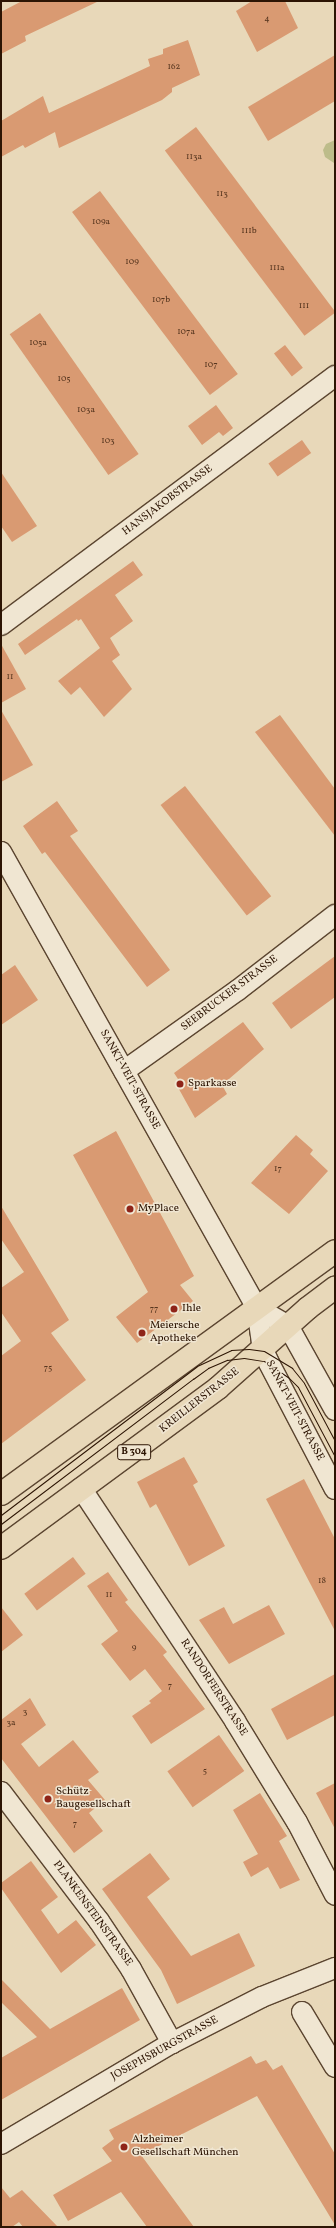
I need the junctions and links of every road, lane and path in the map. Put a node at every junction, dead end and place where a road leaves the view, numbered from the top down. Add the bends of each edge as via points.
1 (335, 376) edge
2 (1, 626) edge
3 (1, 852) edge
4 (335, 915) edge
5 (124, 1071) junction
6 (335, 1251) edge
7 (335, 1288) edge
8 (258, 1308) junction
9 (288, 1326) junction
10 (263, 1350) junction
11 (335, 1410) edge
12 (81, 1488) junction
13 (3, 1489) edge
14 (335, 1489) edge
15 (1, 1548) edge
16 (1, 1792) edge
17 (335, 1894) edge
18 (335, 1968) edge
19 (302, 2012) dead end
20 (172, 2043) junction
21 (335, 2067) edge
22 (1, 2144) edge

1 - 2 street, HANSJAKOBSTRASSE
3 - 5 street, SANKT-VEIT-STRASSE
4 - 5 street, SEEBRUCKER STRASSE via 238,990
5 - 8 street, SANKT-VEIT-STRASSE
6 - 8 main road
7 - 9 main road, KREILLERSTRASSE / B 304
8 - 9 street, SANKT-VEIT-STRASSE
8 - 10 street, SANKT-VEIT-STRASSE
8 - 13 main road
9 - 10 main road, KREILLERSTRASSE / B 304
9 - 11 street, SANKT-VEIT-STRASSE
10 - 12 main road, KREILLERSTRASSE / B 304 via 174,1421
10 - 14 street, SANKT-VEIT-STRASSE
12 - 15 main road, KREILLERSTRASSE / B 304
12 - 17 street, RANDORFERSTRASSE via 235,1721 297,1822
16 - 20 street, PLANKENSTEINSTRASSE via 99,1921 131,1969
18 - 20 street, JOSEPHSBURGSTRASSE via 262,1997
19 - 21 street
20 - 22 street, JOSEPHSBURGSTRASSE

